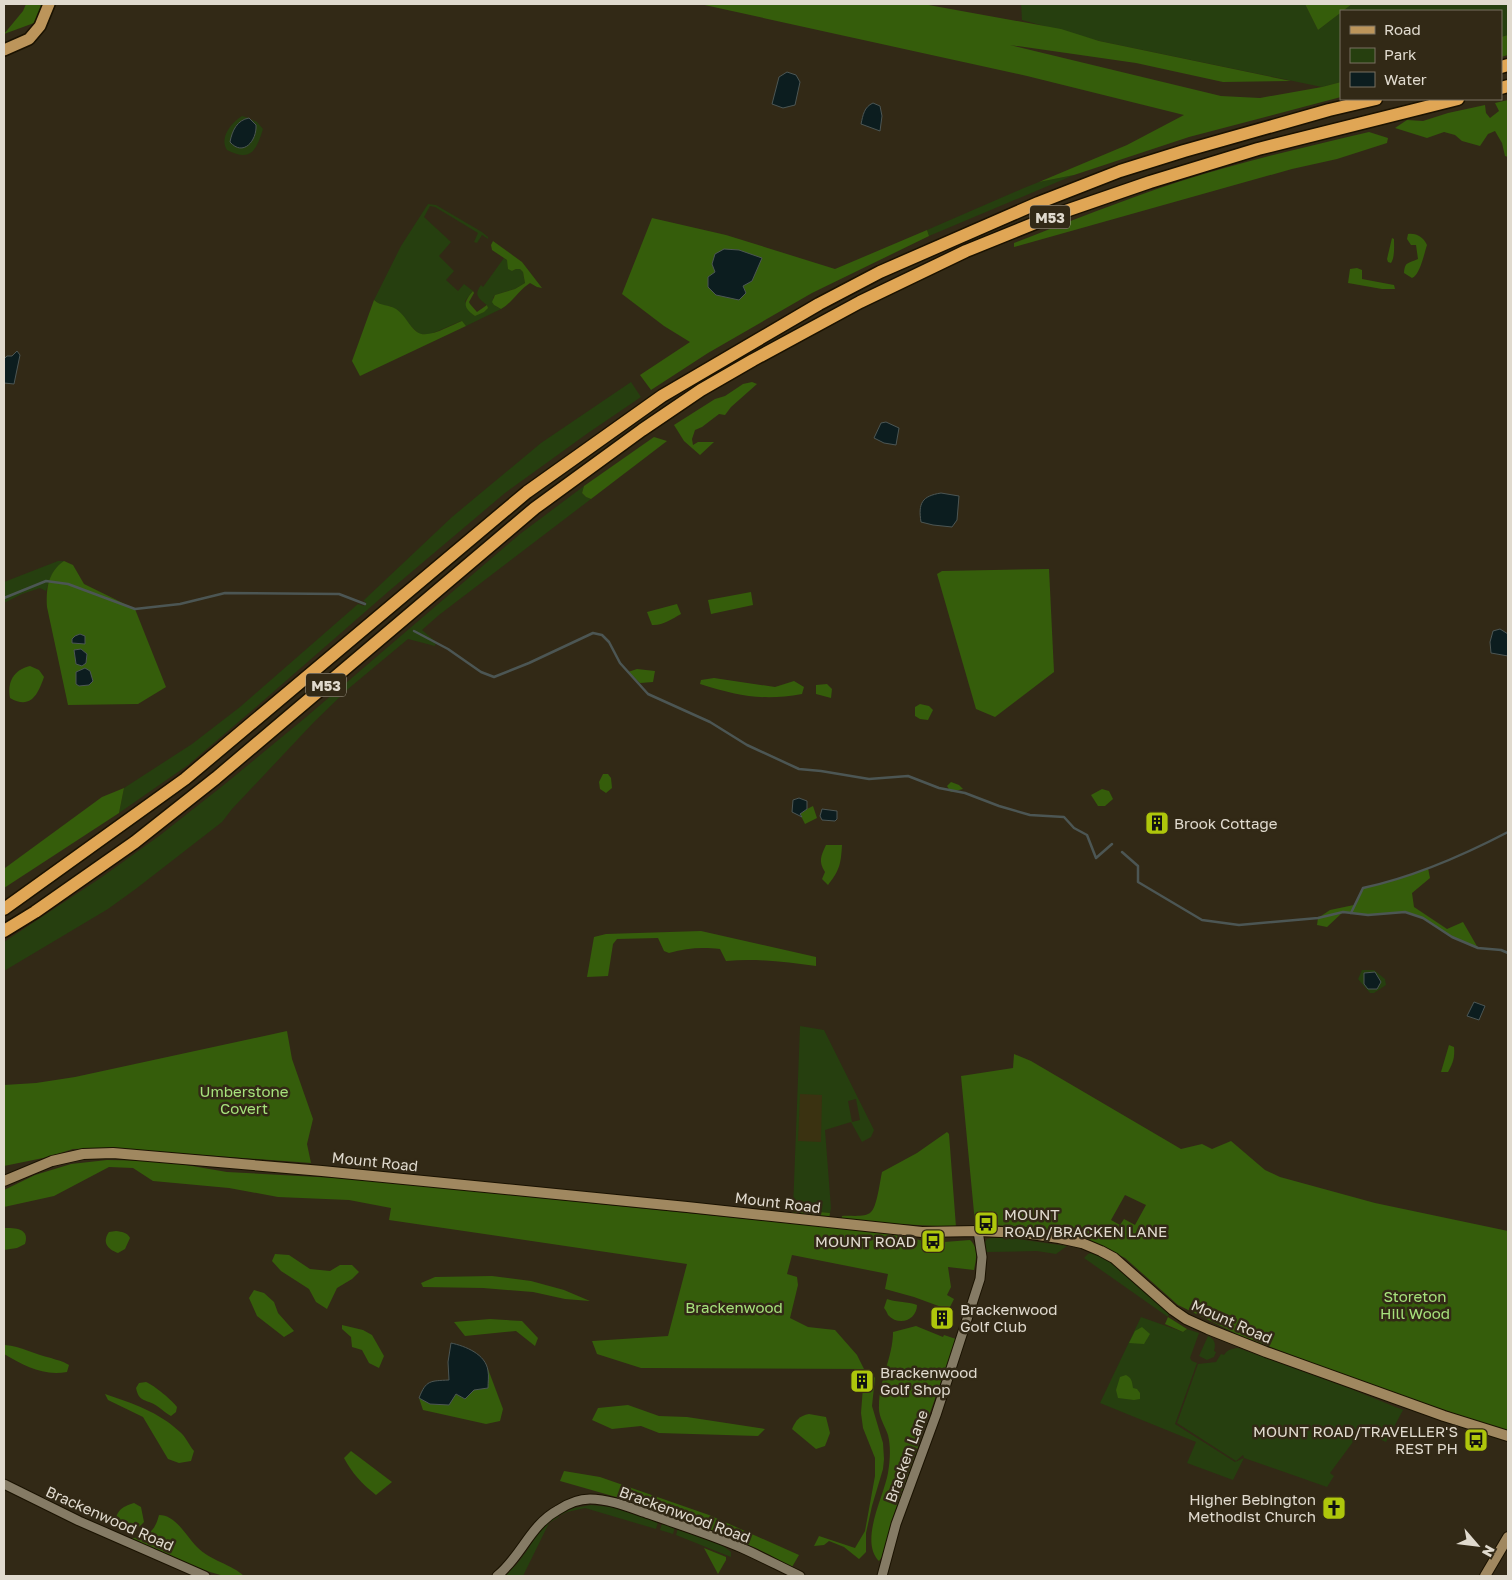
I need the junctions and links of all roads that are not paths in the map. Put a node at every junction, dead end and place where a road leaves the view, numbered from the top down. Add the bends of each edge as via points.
1 (49, 4) edge
2 (4, 50) edge
3 (1372, 100) edge
4 (1454, 100) edge
5 (4, 909) edge
6 (4, 931) edge
7 (4, 1181) edge
8 (978, 1231) junction
9 (1508, 1436) edge
10 (4, 1484) edge
11 (1508, 1537) edge
12 (205, 1576) edge
13 (497, 1576) edge
14 (800, 1576) edge
15 (882, 1576) edge
16 (1486, 1576) edge

1 - 2 main road via 40,26 29,39
3 - 5 highway, M53 via 1120,171 1030,207 880,272 811,308 662,396 527,492 185,780
4 - 6 highway, M53 via 1258,150 1060,213 966,251 860,302 753,360 671,410 535,508 216,778 135,842
7 - 8 main road, Mount Road via 52,1161 113,1152 922,1232
8 - 9 main road, Mount Road via 1059,1238 1101,1251 1114,1258 1186,1319 1266,1352
8 - 15 street, Bracken Lane via 982,1258 980,1279 896,1524
10 - 12 street, Brackenwood Road
11 - 16 main road
13 - 14 street, Brackenwood Road via 513,1561 543,1520 571,1503 588,1499 624,1506 692,1528

